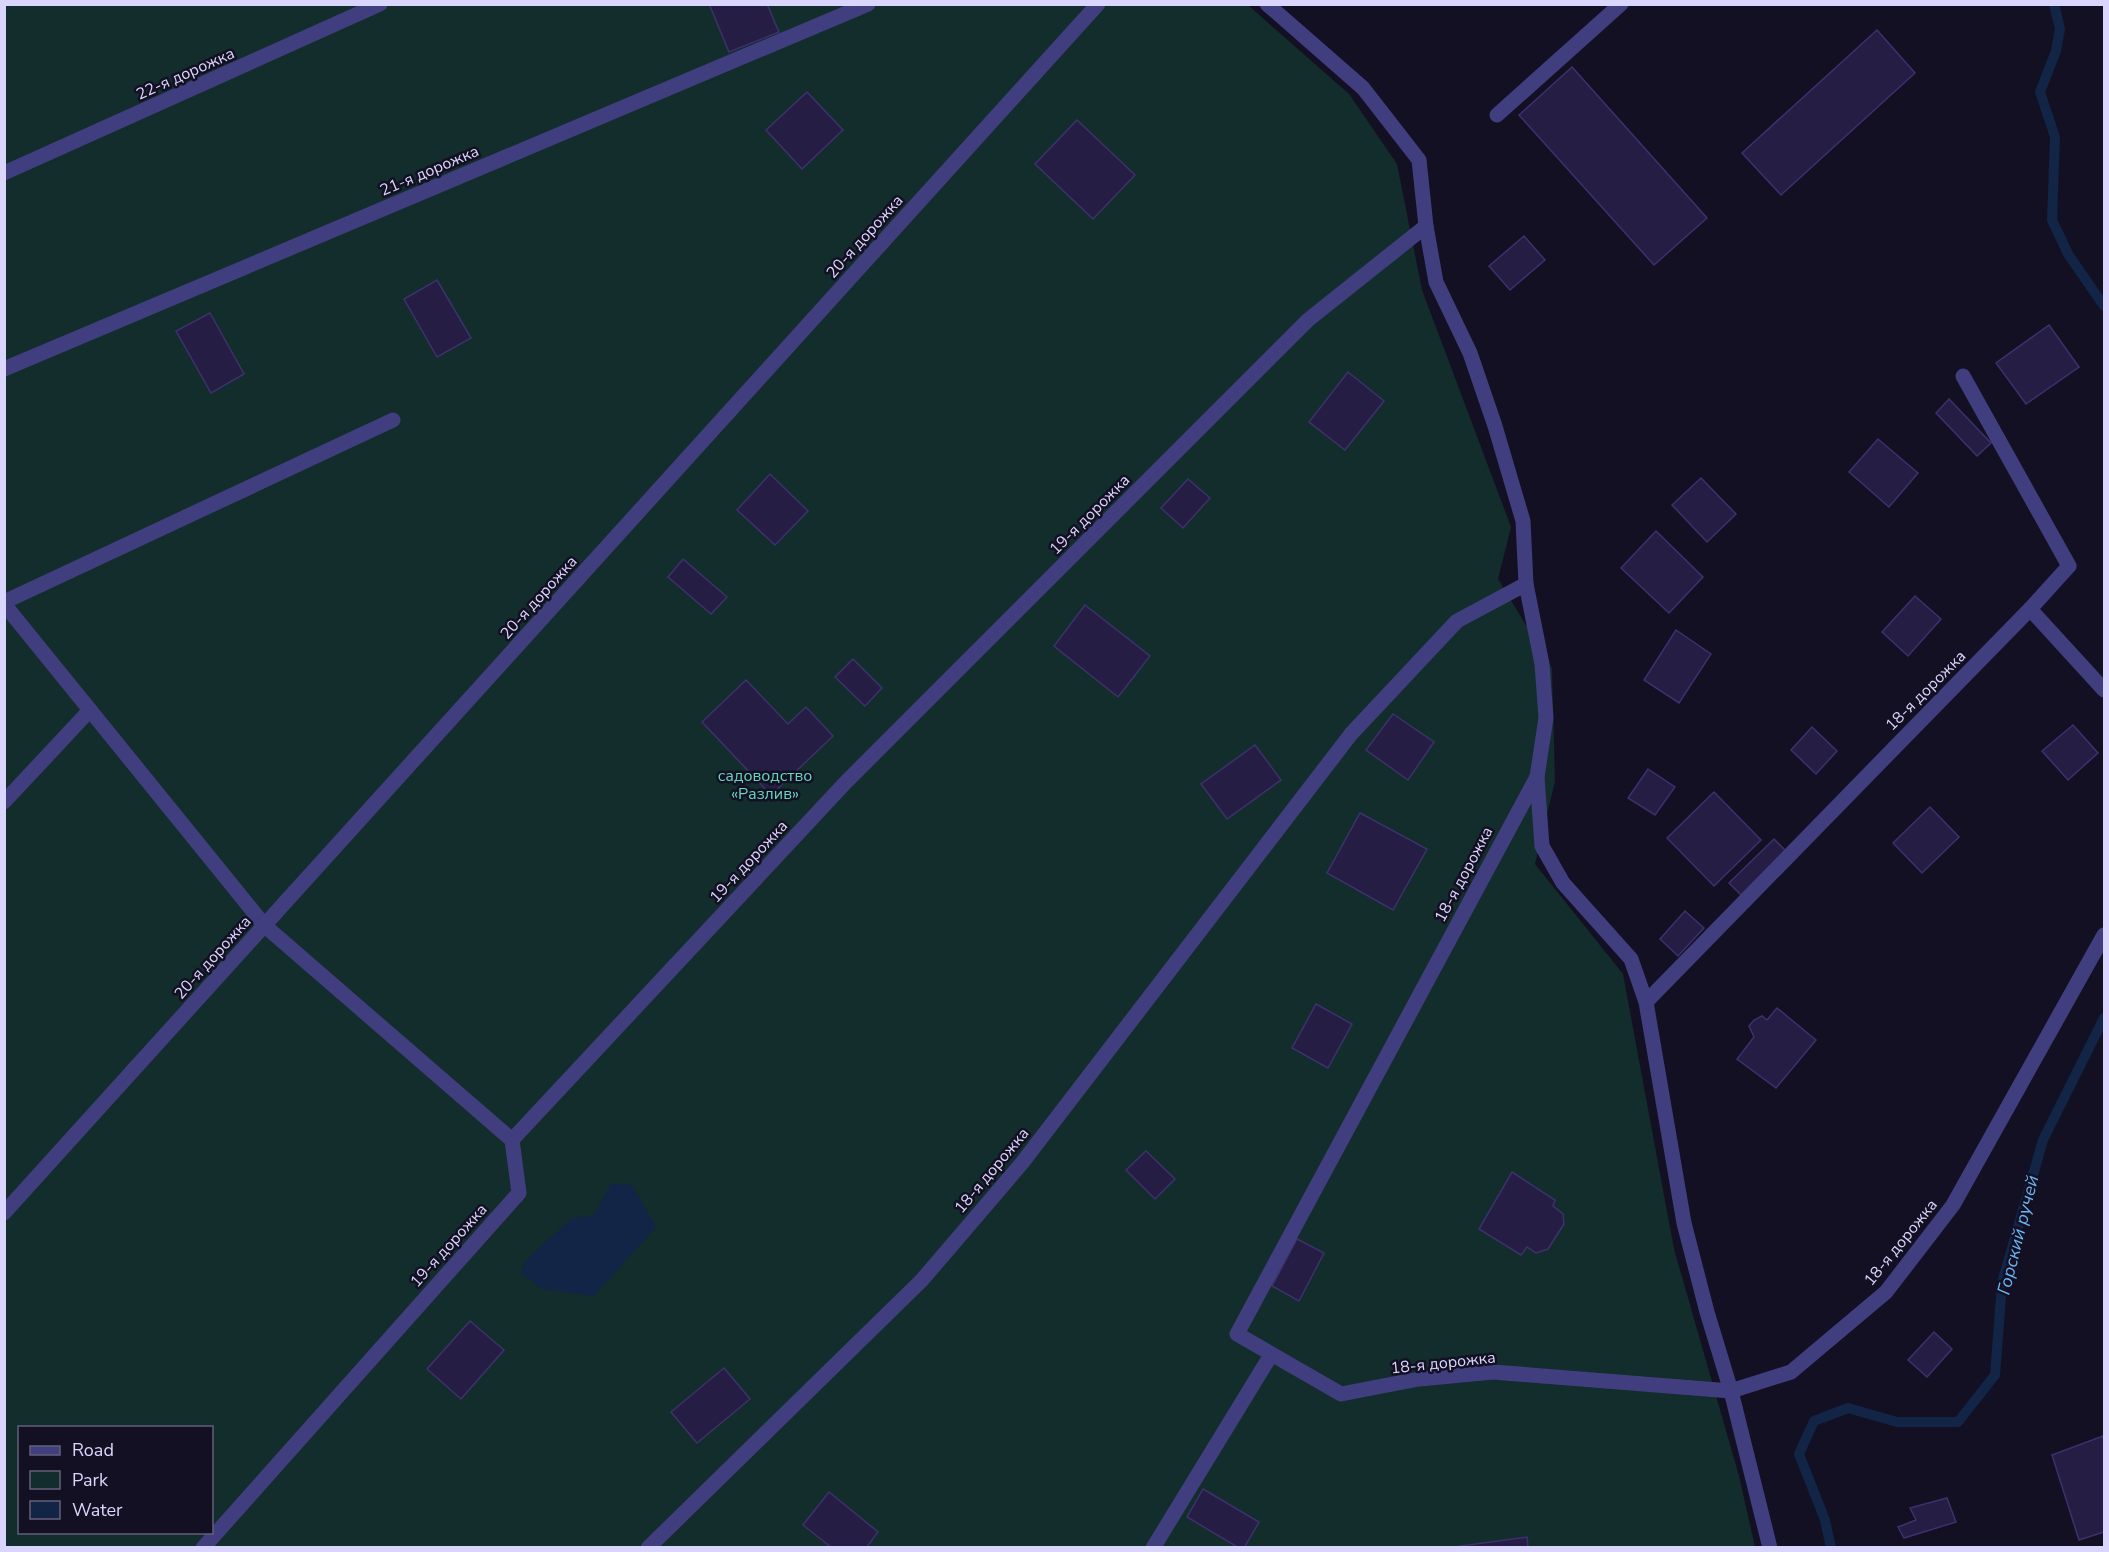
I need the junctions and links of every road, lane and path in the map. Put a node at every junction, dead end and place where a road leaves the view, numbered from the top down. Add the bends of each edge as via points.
1 (380, 4) edge
2 (868, 4) edge
3 (1098, 4) edge
4 (1267, 4) edge
5 (1621, 4) edge
6 (1497, 115) dead end
7 (4, 173) edge
8 (1426, 226) junction
9 (4, 369) edge
10 (1963, 376) dead end
11 (393, 420) dead end
12 (1526, 584) junction
13 (4, 603) edge
14 (2030, 609) junction
15 (2104, 690) edge
16 (90, 710) junction
17 (1537, 777) junction
18 (4, 802) edge
19 (265, 926) junction
20 (2104, 934) edge
21 (1646, 1002) junction
22 (512, 1140) junction
23 (4, 1214) edge
24 (1271, 1354) junction
25 (1731, 1391) junction
26 (203, 1548) edge
27 (648, 1548) edge
28 (1153, 1548) edge
29 (1770, 1548) edge

1 - 7 street, 22-я дорожка
2 - 9 street, 21-я дорожка
3 - 19 street, 20-я дорожка
4 - 8 street via 1363,88 1419,160
5 - 6 street
8 - 12 street via 1436,282 1470,353 1523,521
8 - 22 street, 19-я дорожка via 1308,320 1207,420 846,782
10 - 14 street, 18-я дорожка via 2069,566
11 - 13 street
12 - 17 street via 1542,664 1546,718
12 - 27 street, 18-я дорожка via 1457,621 1351,734 1022,1163 922,1280
13 - 16 street
14 - 15 street
14 - 21 street, 18-я дорожка
16 - 18 street
16 - 19 street
17 - 21 street via 1542,846 1563,883 1630,959
17 - 24 street, 18-я дорожка via 1237,1334
19 - 22 street
19 - 23 street, 20-я дорожка
20 - 25 street, 18-я дорожка via 1953,1205 1886,1292 1791,1372
21 - 25 street via 1684,1223
22 - 26 street, 19-я дорожка via 519,1193
24 - 25 street, 18-я дорожка via 1341,1394 1419,1379 1493,1372
24 - 28 street
25 - 29 street

